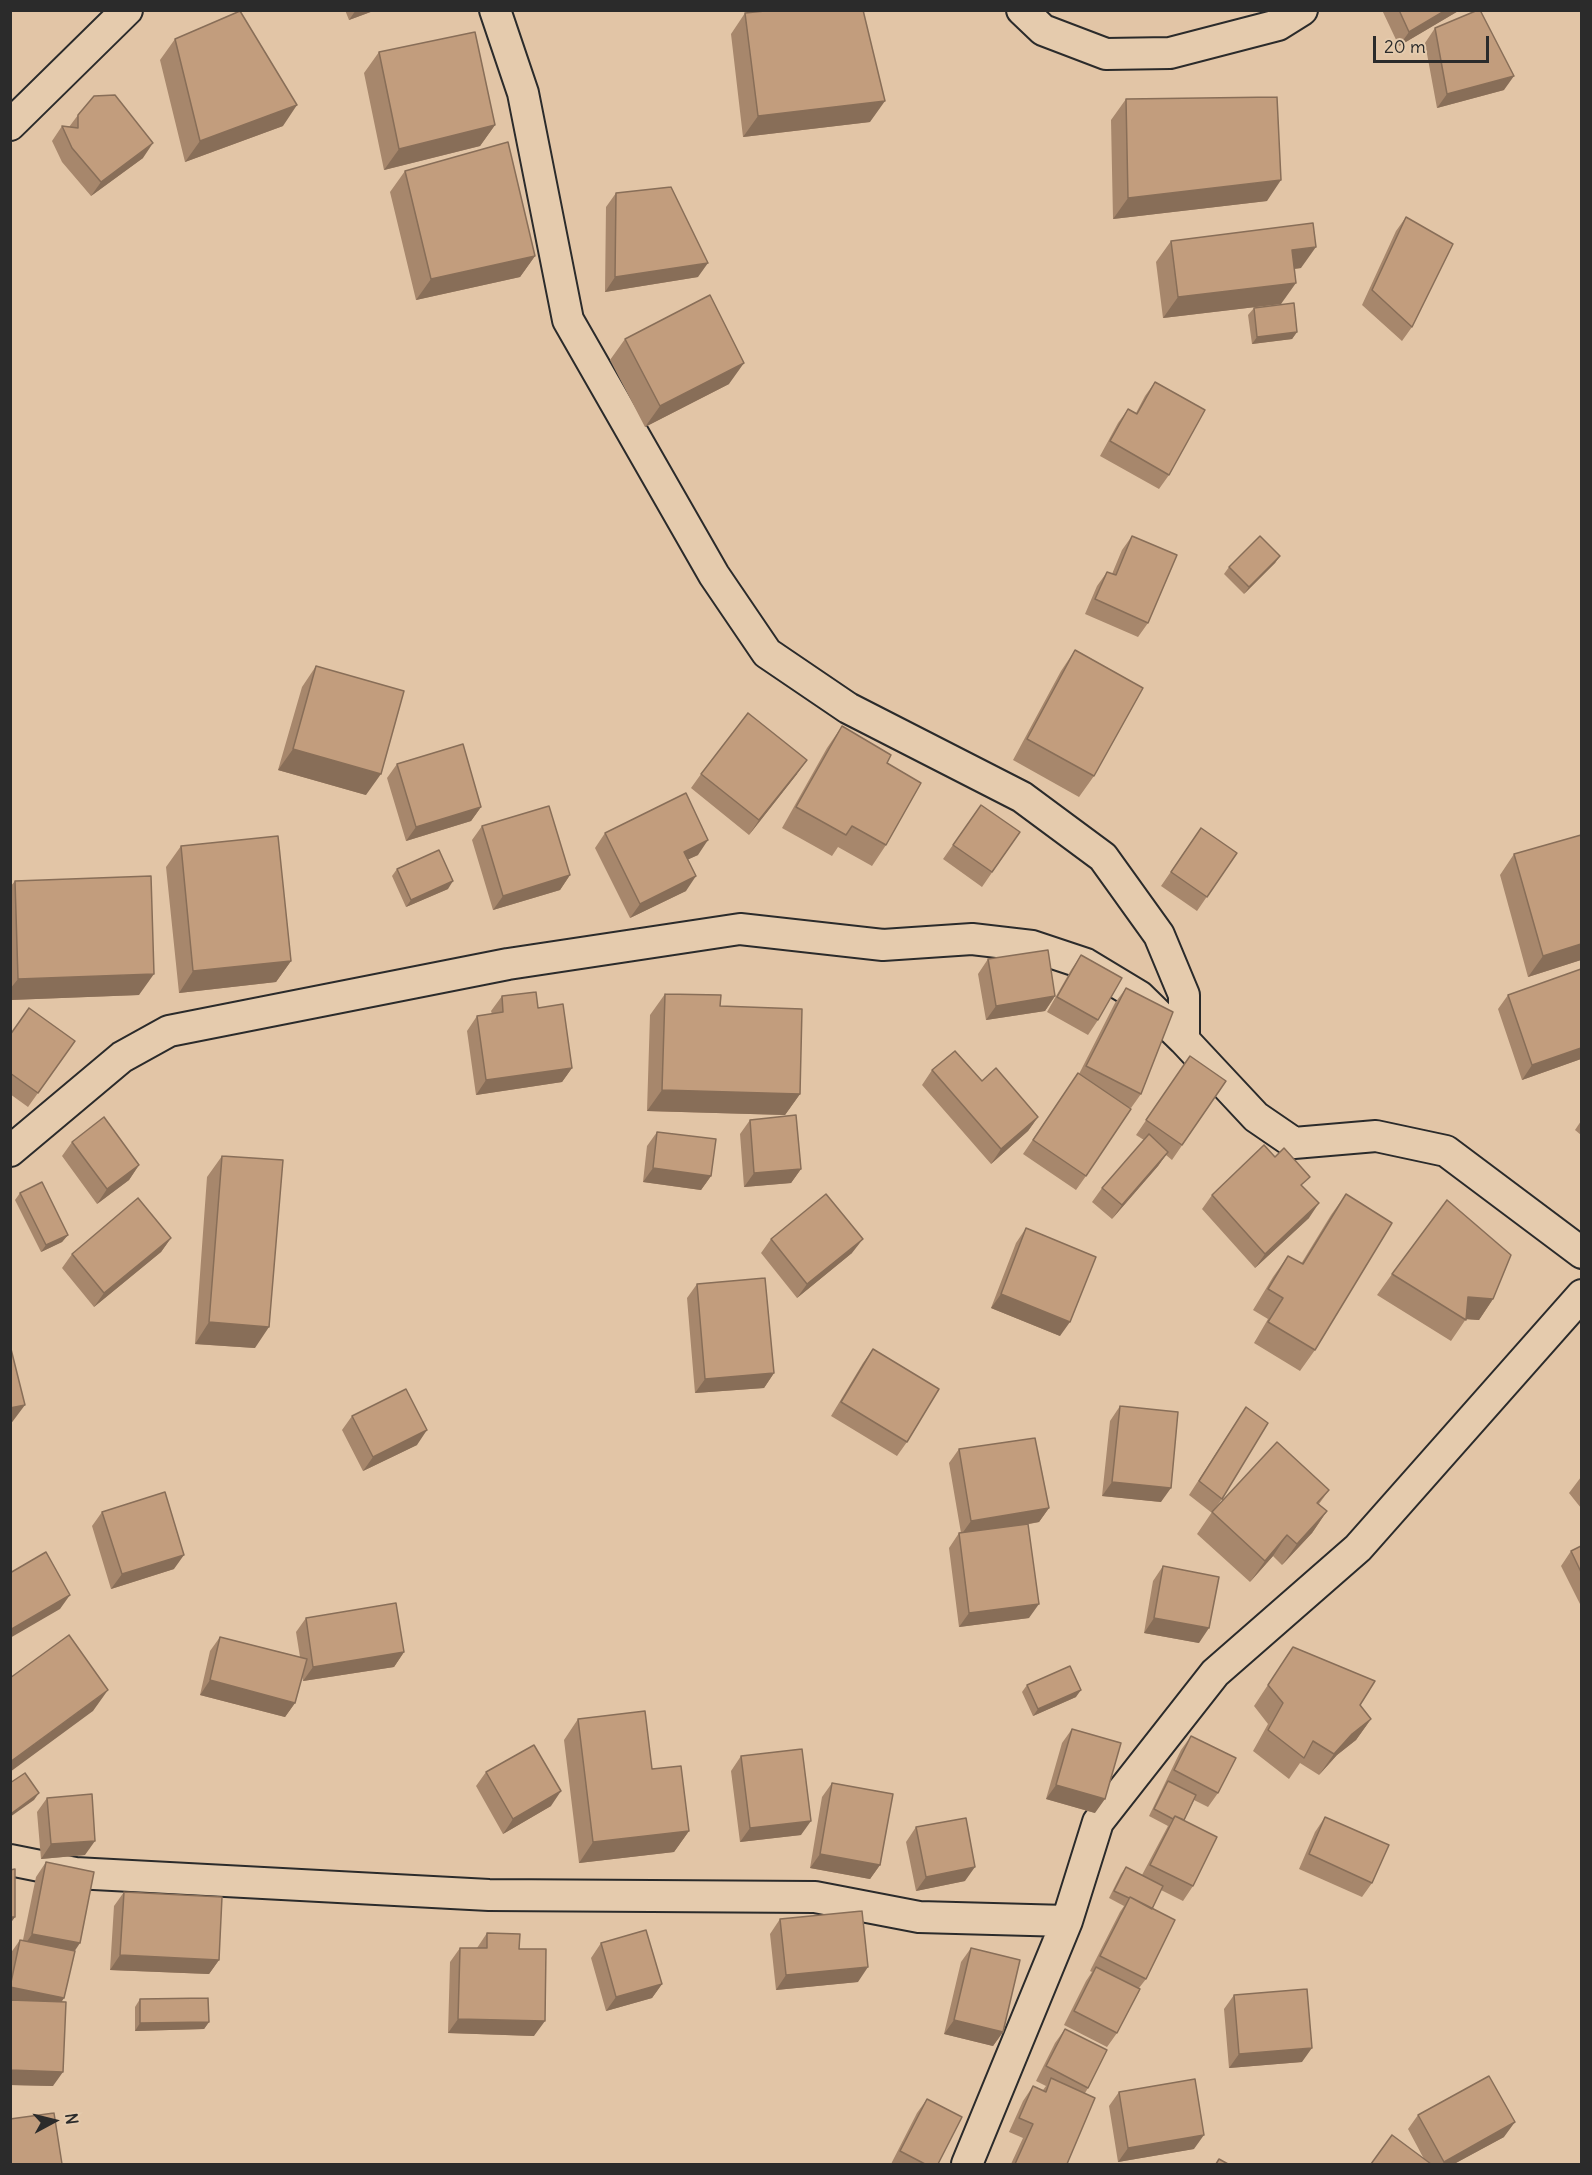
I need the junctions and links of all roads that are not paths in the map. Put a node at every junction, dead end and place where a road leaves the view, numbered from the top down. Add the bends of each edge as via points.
1 (127, 10) edge
2 (495, 10) edge
3 (1022, 10) edge
4 (1302, 10) edge
5 (10, 125) edge
6 (1184, 1040) junction
7 (10, 1151) edge
8 (1581, 1253) edge
9 (1581, 1295) edge
10 (10, 1860) edge
11 (1066, 1922) junction
12 (967, 2164) edge

1 - 5 street
2 - 6 street via 523,93 568,320 721,584 767,653 848,708 1022,797 1103,857 1159,935 1184,995
3 - 4 street via 1043,30 1106,54 1170,53 1278,25
6 - 7 street via 1138,996 1086,964 1032,946 972,939 883,945 740,929 508,964 169,1031 122,1058
6 - 8 street via 1256,1117 1294,1143 1376,1136 1446,1152
9 - 11 street via 1358,1548 1215,1673 1098,1822
10 - 11 street via 75,1873 489,1895 815,1897 919,1917
11 - 12 street

